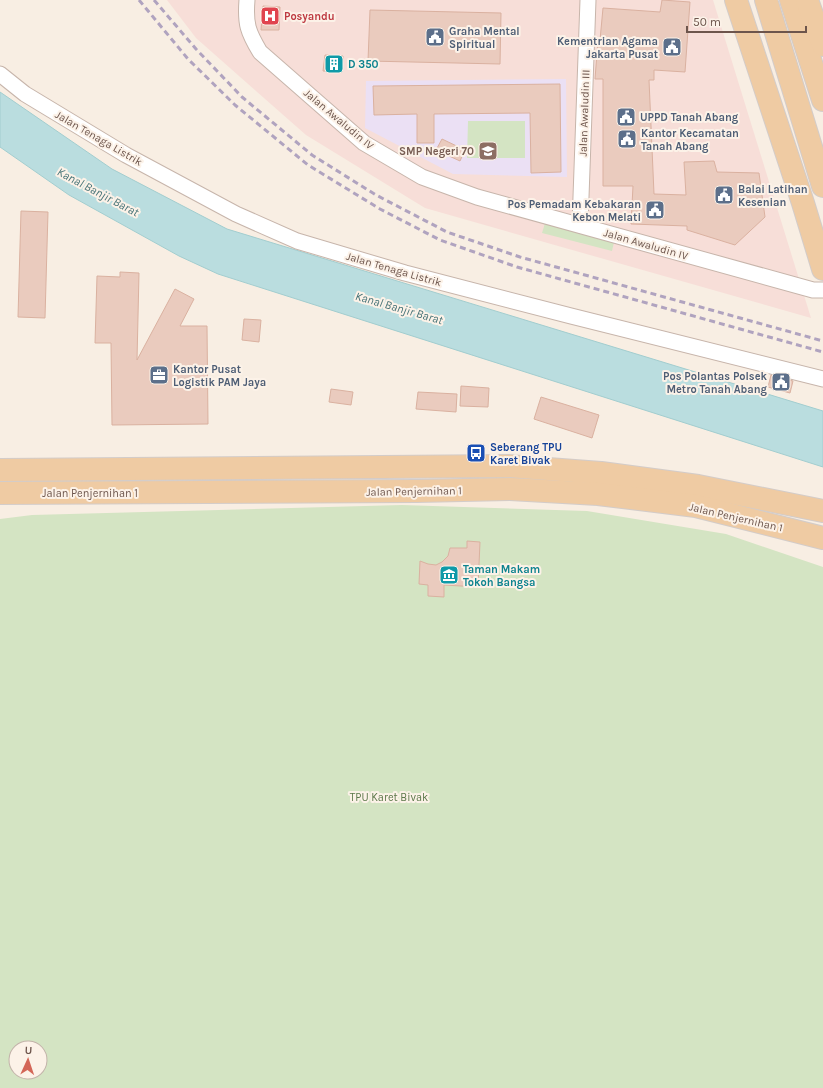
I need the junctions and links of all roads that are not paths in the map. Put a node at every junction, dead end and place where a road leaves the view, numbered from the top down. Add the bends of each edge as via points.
1 (247, 0) edge
2 (588, 0) edge
3 (736, 0) edge
4 (766, 0) edge
5 (792, 0) edge
6 (814, 7) edge
7 (823, 45) edge
8 (0, 74) edge
9 (823, 100) edge
10 (823, 186) edge
11 (580, 225) junction
12 (823, 269) edge
13 (823, 290) edge
14 (823, 379) edge
15 (416, 466) junction
16 (447, 466) junction
17 (0, 470) edge
18 (447, 490) junction
19 (417, 491) junction
20 (0, 493) edge
21 (823, 511) edge
22 (823, 538) edge

1 - 11 street, Jalan Awaludin IV via 245,18 249,35 260,52 364,143 422,177 477,197
2 - 11 street, Jalan Awaludin III
3 - 12 main road
4 - 10 main road
5 - 9 main road
6 - 7 main road
8 - 14 street, Jalan Tenaga Listrik via 25,94 126,155 236,214 297,241 427,279
11 - 13 street, Jalan Awaludin IV via 813,290
15 - 16 main road, Jalan Penjernihan 1
15 - 17 main road, Jalan Penjernihan 1
15 - 19 main road
16 - 18 main road
16 - 21 main road, Jalan Penjernihan 1 via 508,466 602,473 698,486
18 - 19 main road, Jalan Penjernihan 1
18 - 22 main road, Jalan Penjernihan 1 via 510,489 598,494 688,505
19 - 20 main road, Jalan Penjernihan 1

